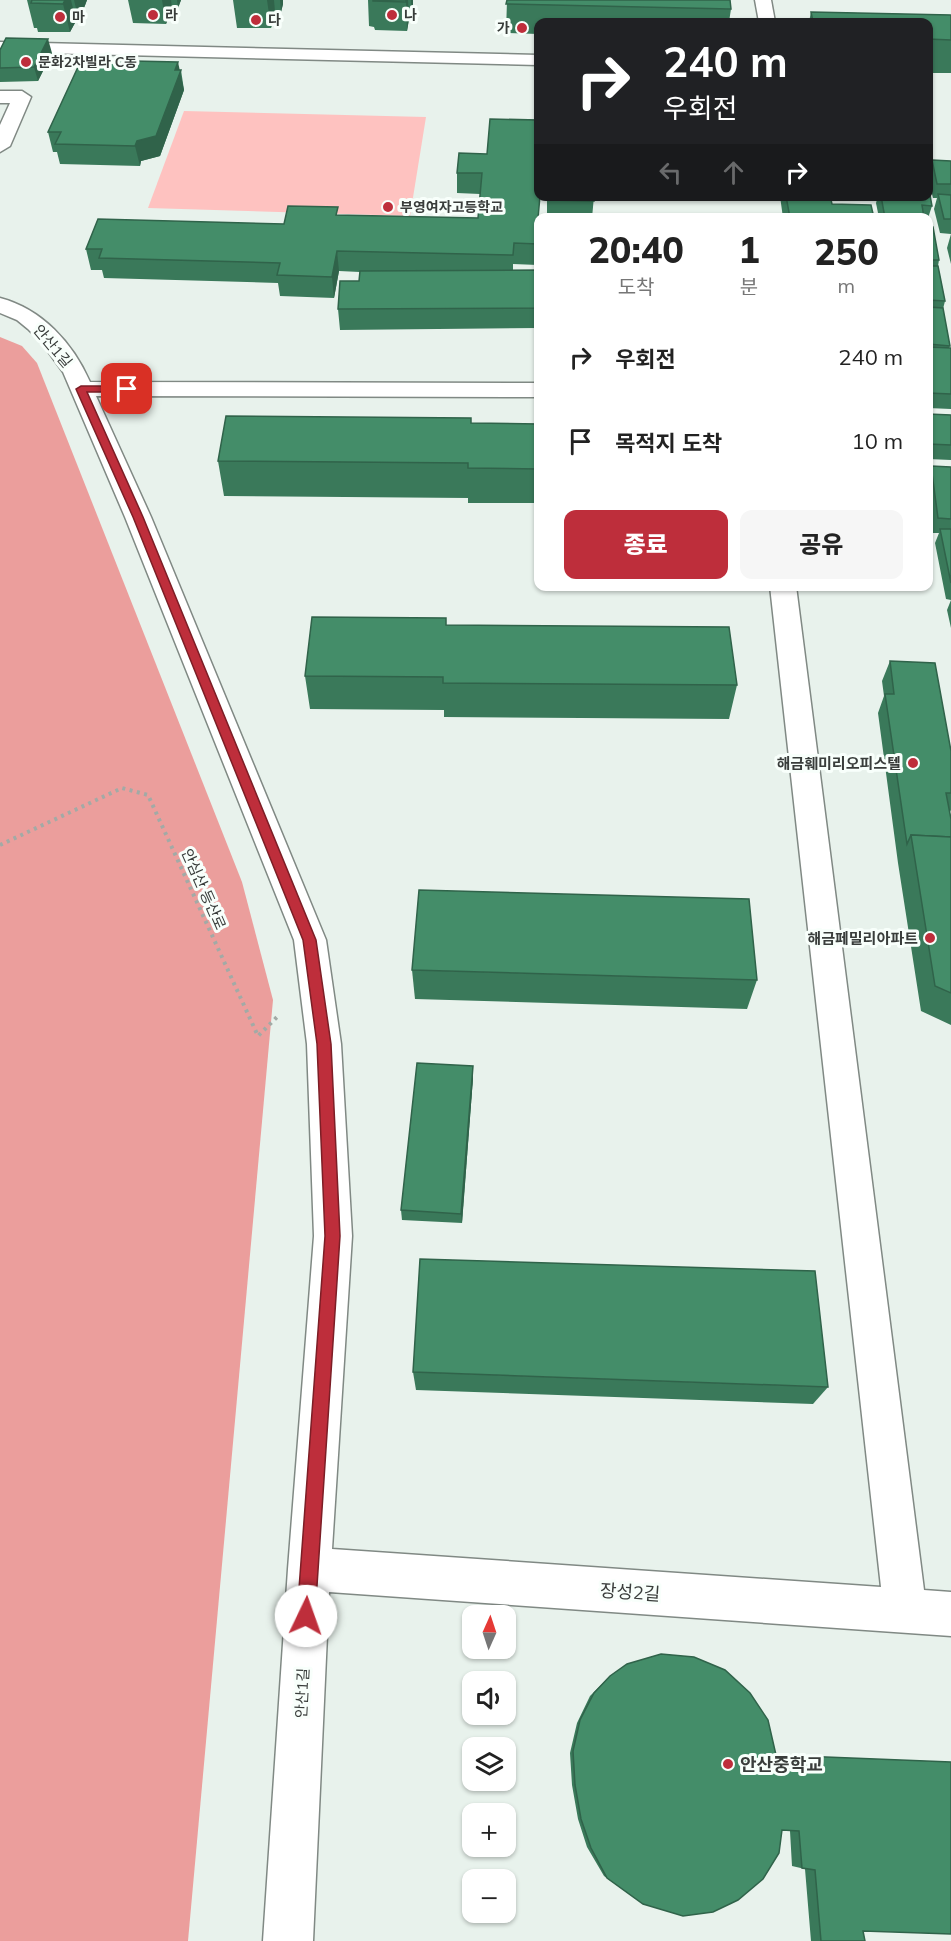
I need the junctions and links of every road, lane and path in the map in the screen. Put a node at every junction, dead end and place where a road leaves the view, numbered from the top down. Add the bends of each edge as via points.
1 (763, 0) edge
2 (766, 18) edge
3 (0, 46) edge
4 (534, 60) edge
5 (0, 97) edge
6 (0, 146) edge
7 (0, 305) edge
8 (81, 389) junction
9 (534, 390) edge
10 (784, 591) edge
11 (0, 845) edge
12 (281, 1012) dead end
13 (309, 1569) junction
14 (905, 1611) junction
15 (951, 1614) edge
16 (288, 1941) edge

1 - 2 street
3 - 4 street
5 - 6 street via 22,98
7 - 8 street, 안산1길 via 25,315 50,338
8 - 9 street
8 - 13 street, 안산1길 via 138,517 310,940 324,1044 333,1236
10 - 14 street
11 - 12 path, 안심산 등산로 via 122,788 148,795 258,1036
13 - 14 street, 장성2길
13 - 16 street, 안산1길
14 - 15 street, 장성2길

